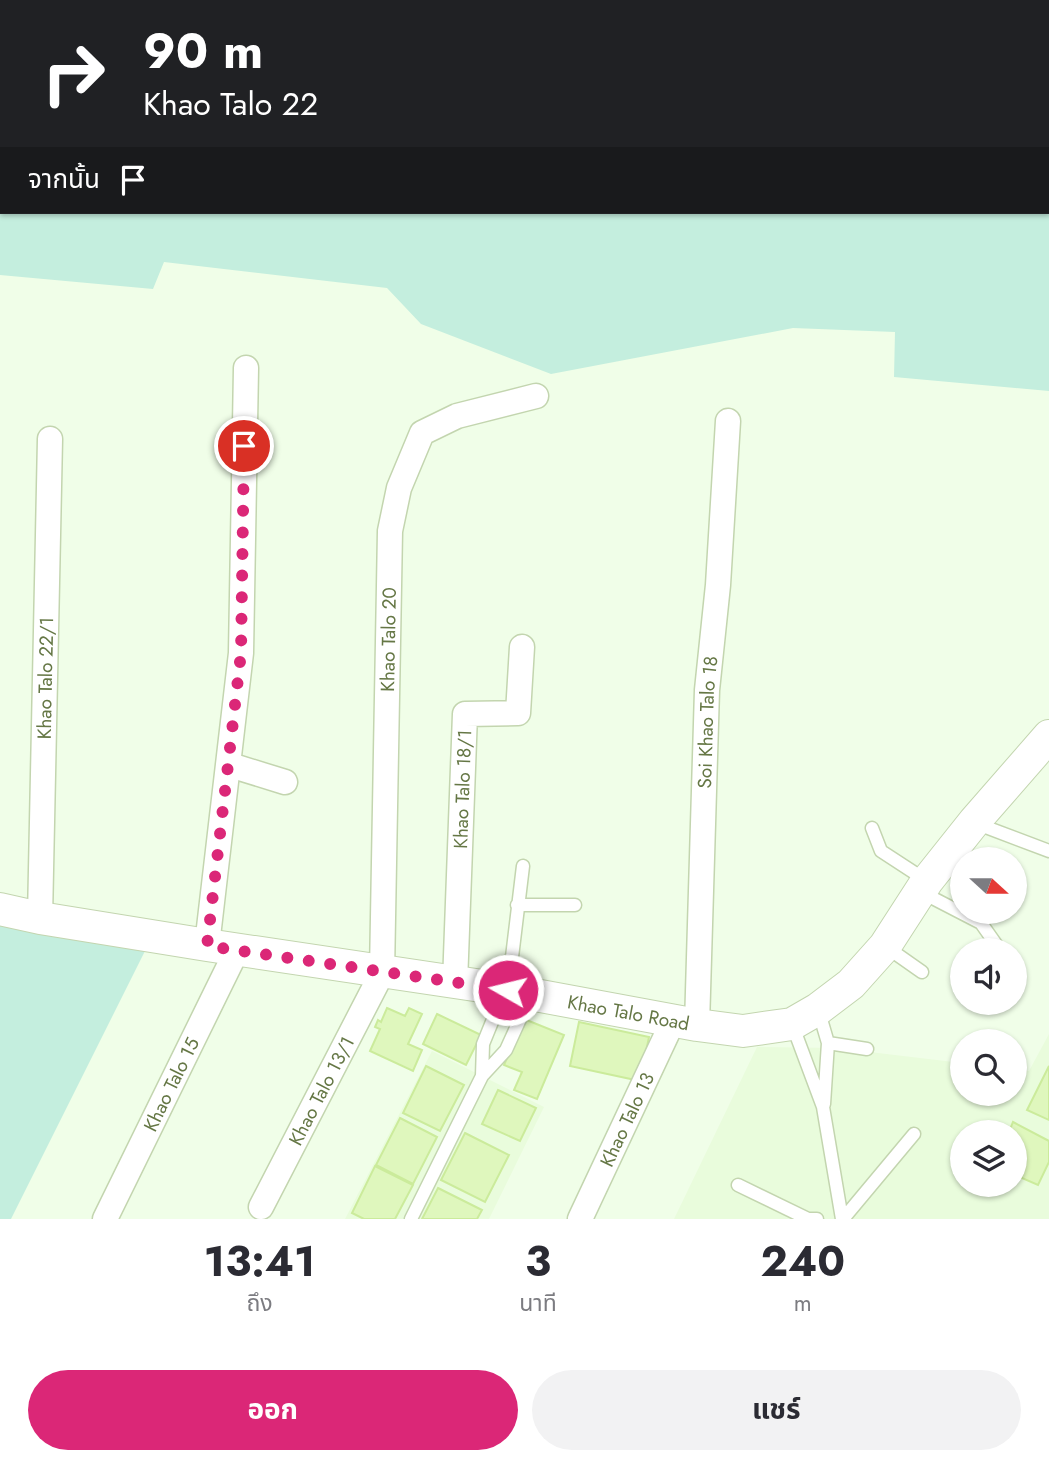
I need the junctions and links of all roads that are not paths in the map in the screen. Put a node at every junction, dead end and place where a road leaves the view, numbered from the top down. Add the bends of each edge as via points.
1 (246, 368) dead end
2 (536, 396) dead end
3 (729, 421) dead end
4 (50, 439) dead end
5 (522, 647) dead end
6 (1043, 751) edge
7 (230, 765) junction
8 (285, 782) dead end
9 (975, 822) junction
10 (872, 828) dead end
11 (1049, 851) edge
12 (523, 866) dead end
13 (924, 887) junction
14 (517, 905) junction
15 (576, 905) dead end
16 (0, 909) edge
17 (40, 918) junction
18 (992, 938) edge
19 (207, 946) junction
20 (885, 946) junction
21 (237, 950) junction
22 (922, 972) dead end
23 (382, 973) junction
24 (455, 983) junction
25 (515, 992) junction
26 (805, 1017) junction
27 (685, 1022) junction
28 (828, 1043) junction
29 (867, 1049) dead end
30 (482, 1076) junction
31 (823, 1107) junction
32 (914, 1134) dead end
33 (738, 1185) dead end
34 (261, 1207) dead end
35 (105, 1219) edge
36 (411, 1219) edge
37 (580, 1219) edge
38 (817, 1219) edge
39 (842, 1219) edge

1 - 7 street via 241,653
2 - 23 street, Khao Talo 20 via 457,416 422,433 399,488 390,531
3 - 27 street, Soi Khao Talo 18
4 - 17 street, Khao Talo 22/1
5 - 24 street, Khao Talo 18/1 via 518,713 465,714
6 - 9 street, Khao Talo Road
7 - 8 street
7 - 19 street
9 - 11 lane
9 - 13 street, Khao Talo Road
10 - 13 lane via 881,851
12 - 14 lane
13 - 18 lane via 981,923
13 - 20 street, Khao Talo Road
14 - 15 lane
14 - 25 lane
16 - 17 street, Khao Talo Road
17 - 19 street, Khao Talo Road
19 - 21 street, Khao Talo Road
20 - 22 lane
20 - 26 street, Khao Talo Road via 851,984
21 - 23 street, Khao Talo Road
21 - 35 street, Khao Talo 15
23 - 24 street, Khao Talo Road
23 - 34 street, Khao Talo 13/1
24 - 25 street, Khao Talo Road
25 - 27 street, Khao Talo Road
25 - 30 lane via 483,1044
25 - 30 lane via 506,1050
26 - 27 street, Khao Talo Road via 743,1031
26 - 28 lane
26 - 31 lane
27 - 37 street, Khao Talo 13
28 - 29 lane
28 - 31 lane
30 - 36 lane
31 - 39 lane
32 - 39 lane
33 - 38 lane via 808,1219

